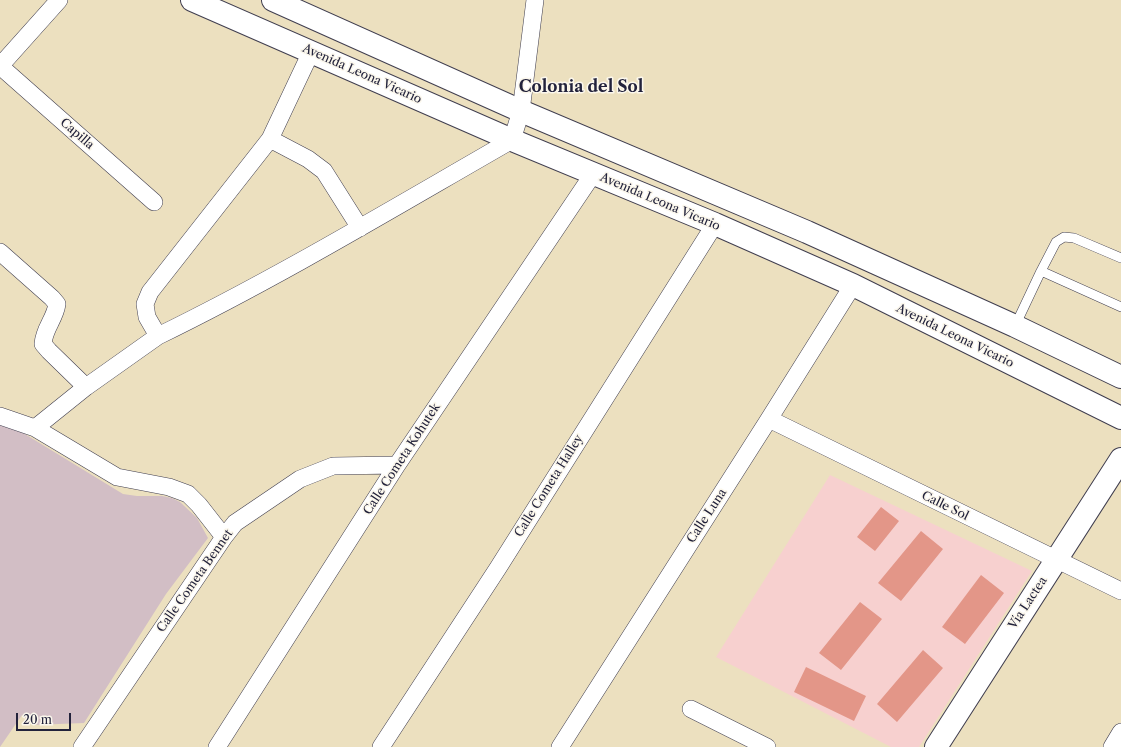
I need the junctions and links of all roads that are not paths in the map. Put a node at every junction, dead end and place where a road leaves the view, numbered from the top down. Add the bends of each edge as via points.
1 (58, 0) edge
2 (192, 0) edge
3 (272, 0) edge
4 (534, 0) edge
5 (311, 52) junction
6 (0, 66) edge
7 (521, 111) junction
8 (270, 139) junction
9 (512, 140) junction
10 (593, 174) junction
11 (154, 202) dead end
12 (715, 224) junction
13 (360, 228) junction
14 (0, 252) edge
15 (1121, 258) edge
16 (1041, 271) junction
17 (853, 285) junction
18 (1121, 307) edge
19 (1015, 326) junction
20 (158, 336) junction
21 (1121, 377) edge
22 (86, 387) junction
23 (0, 416) edge
24 (1121, 418) edge
25 (769, 419) junction
26 (35, 428) junction
27 (1121, 459) edge
28 (397, 465) junction
29 (224, 537) junction
30 (1056, 560) junction
31 (1121, 591) edge
32 (691, 709) dead end
33 (1121, 732) edge
34 (82, 747) edge
35 (217, 747) edge
36 (381, 747) edge
37 (560, 747) edge
38 (767, 747) edge
39 (936, 747) edge
40 (1112, 747) edge

1 - 6 street
2 - 5 street, Avenida Leona Vicario
3 - 7 street
4 - 7 street
5 - 8 street
5 - 9 street, Avenida Leona Vicario
6 - 11 street, Capilla
7 - 9 street
7 - 19 street via 807,232
8 - 13 street via 308,159 324,171
8 - 20 street via 150,292 145,304 147,316
9 - 10 street, Avenida Leona Vicario
9 - 13 street
10 - 12 street, Avenida Leona Vicario
10 - 28 street, Calle Cometa Kohutek
12 - 17 street, Avenida Leona Vicario
12 - 36 street, Calle Cometa Halley via 498,568
13 - 20 street via 222,305
14 - 22 street via 57,304 56,312 43,335 43,344
15 - 16 lane via 1074,238 1064,237 1056,242
16 - 18 lane
16 - 19 lane
17 - 24 street, Avenida Leona Vicario
17 - 25 street, Calle Luna
19 - 21 street
20 - 22 street
22 - 26 street
23 - 26 street
25 - 30 street, Calle Sol
25 - 37 street, Calle Luna
26 - 29 street via 117,478 169,487 188,494
27 - 30 street, Vía Lactea
28 - 29 street, Calle Cometa Bennet via 333,466 300,479 235,523
28 - 35 street, Calle Cometa Kohutek
29 - 34 street, Calle Cometa Bennet
30 - 31 street, Calle Sol
30 - 39 street, Vía Lactea
32 - 38 street
33 - 40 street

